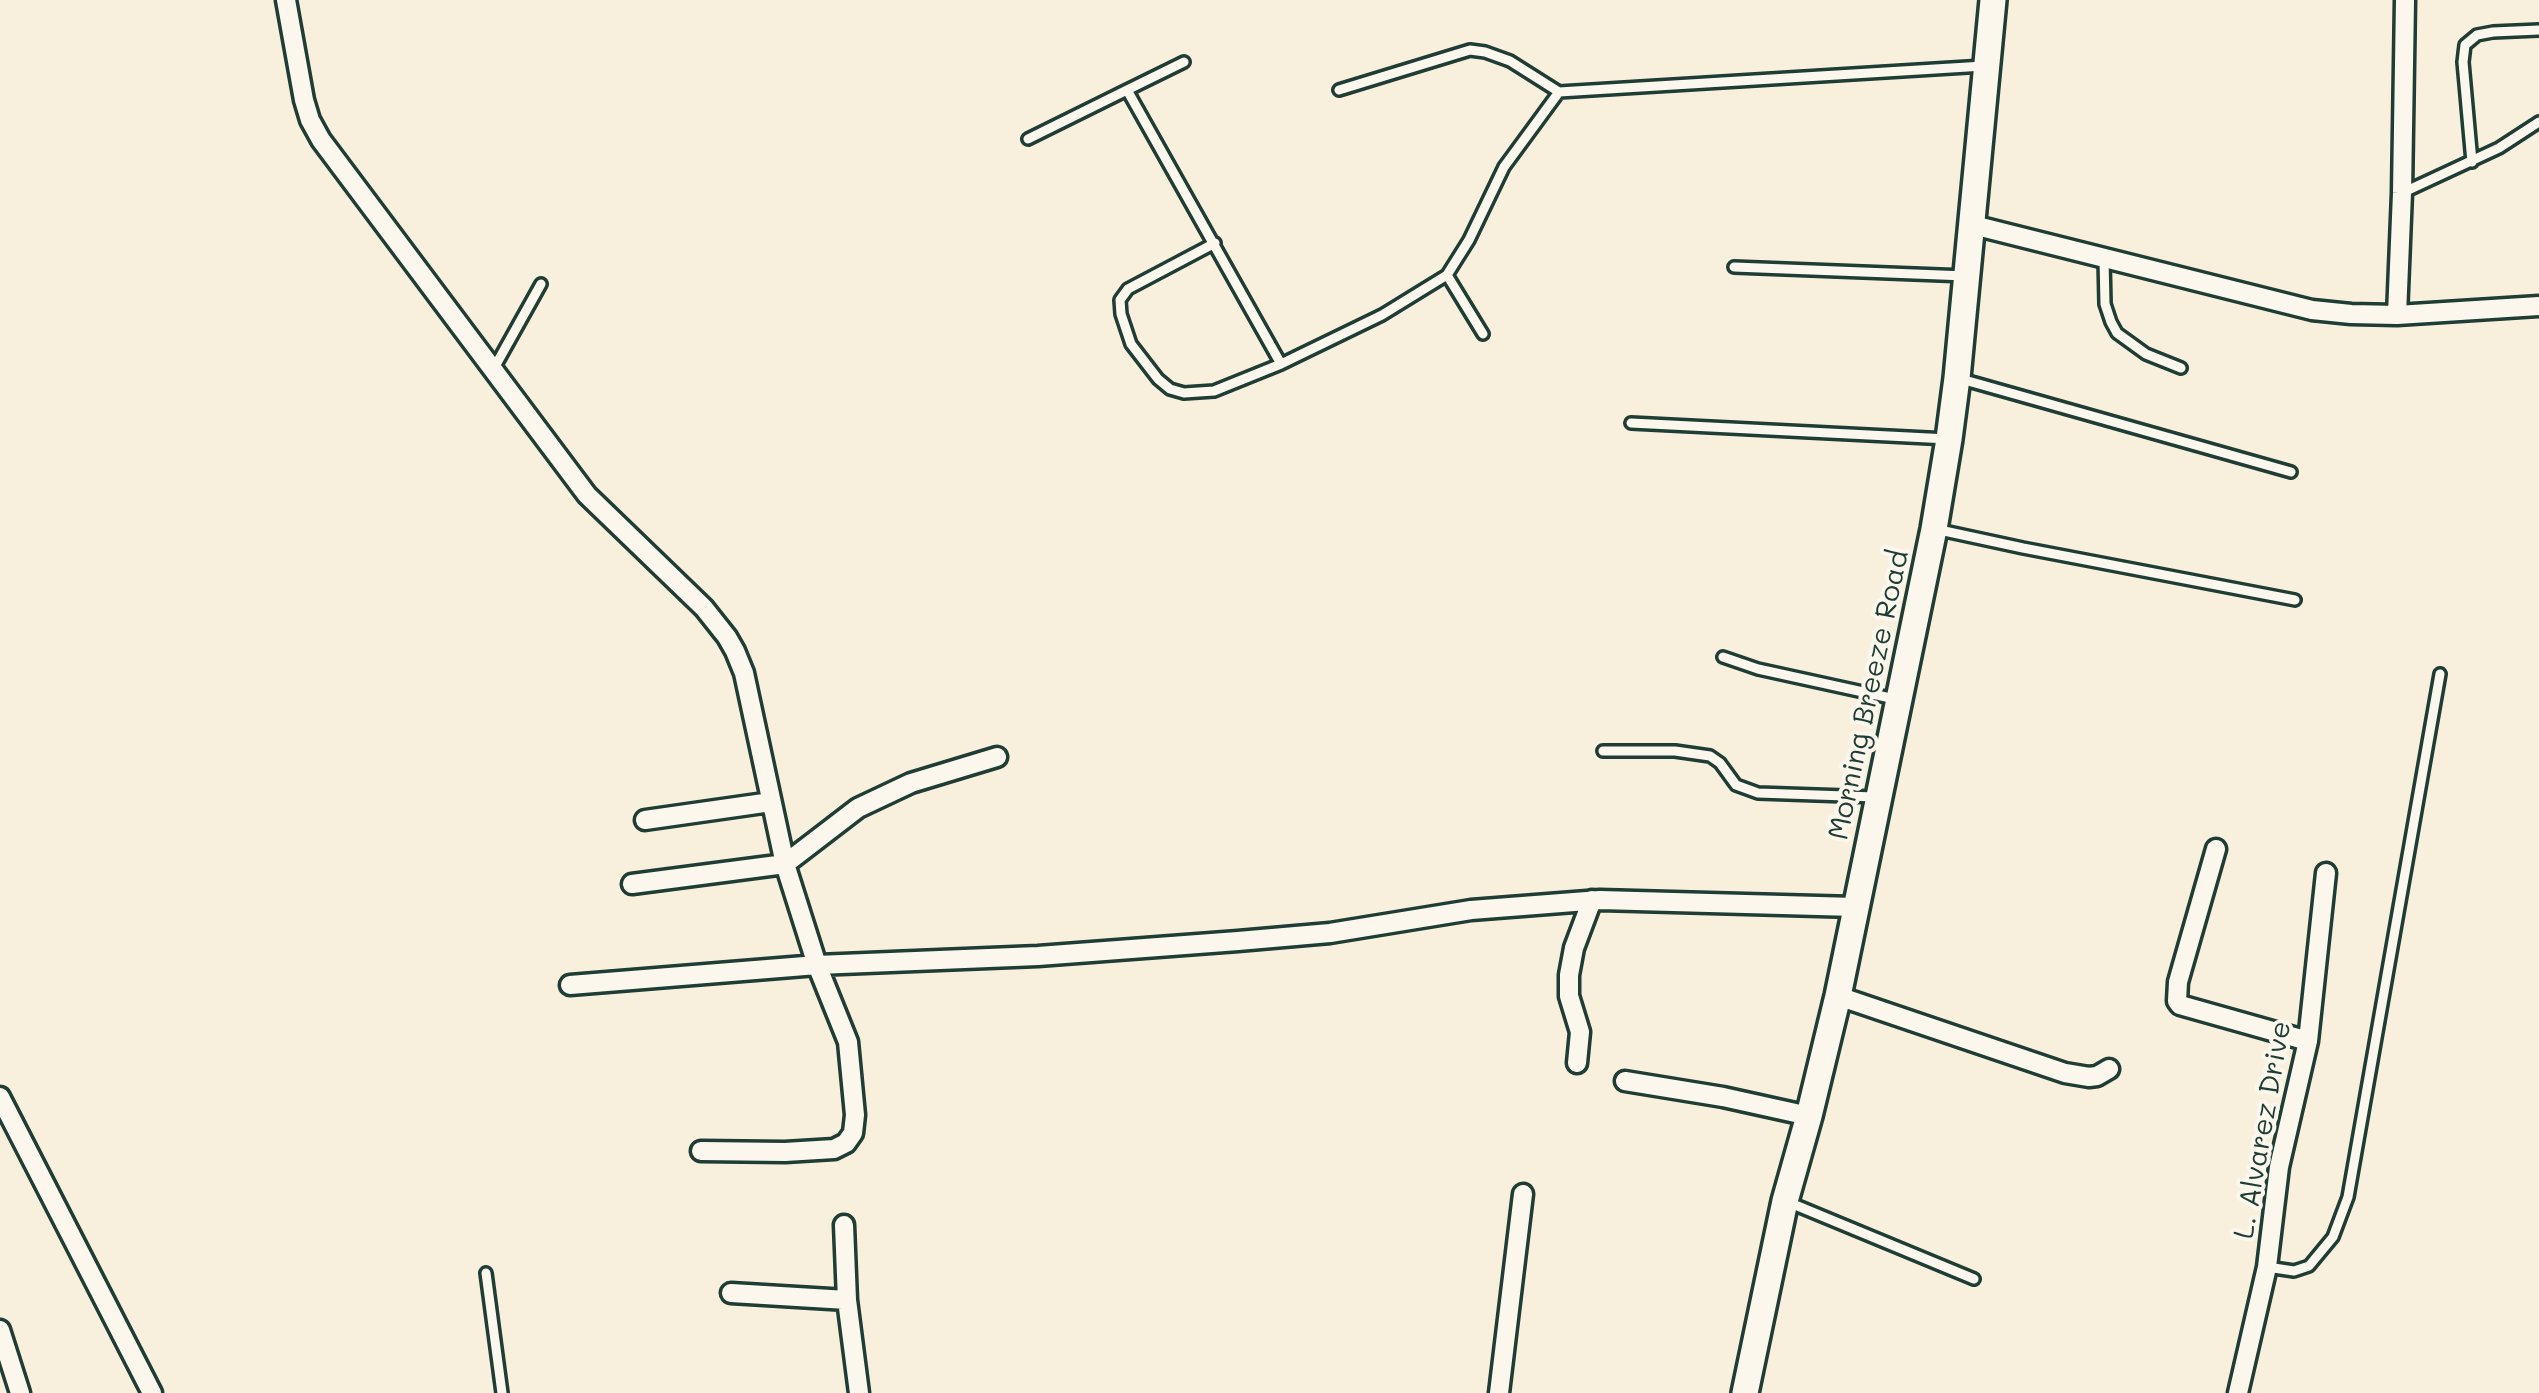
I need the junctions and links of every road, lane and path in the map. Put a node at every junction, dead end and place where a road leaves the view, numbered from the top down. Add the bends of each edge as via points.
1 (286, 0) edge
2 (1992, 0) edge
3 (2405, 0) edge
4 (2539, 30) edge
5 (1184, 62) dead end
6 (1987, 66) junction
7 (1127, 90) junction
8 (1339, 90) dead end
9 (1559, 92) junction
10 (2539, 122) edge
11 (1028, 138) dead end
12 (2472, 162) junction
13 (2402, 193) junction
14 (1973, 225) junction
15 (1215, 243) junction
16 (2104, 259) junction
17 (1734, 267) dead end
18 (1447, 275) junction
19 (1968, 276) junction
20 (541, 284) dead end
21 (2539, 306) edge
22 (2397, 315) junction
23 (1484, 334) dead end
24 (1281, 364) junction
25 (2181, 368) dead end
26 (493, 370) junction
27 (1956, 378) junction
28 (1631, 423) dead end
29 (1950, 439) junction
30 (2291, 472) dead end
31 (1934, 528) junction
32 (2295, 600) dead end
33 (1723, 657) dead end
34 (2440, 674) dead end
35 (1900, 700) junction
36 (1603, 751) dead end
37 (996, 757) dead end
38 (1879, 797) junction
39 (770, 802) junction
40 (645, 820) dead end
41 (2216, 849) dead end
42 (785, 864) junction
43 (2326, 873) dead end
44 (632, 884) dead end
45 (1592, 900) junction
46 (1855, 907) junction
47 (817, 965) junction
48 (570, 985) dead end
49 (1838, 996) junction
50 (2308, 1041) junction
51 (1577, 1063) dead end
52 (2109, 1069) dead end
53 (1625, 1080) dead end
54 (0, 1096) edge
55 (1809, 1116) junction
56 (701, 1151) dead end
57 (1522, 1194) dead end
58 (1786, 1201) junction
59 (844, 1225) dead end
60 (2267, 1267) junction
61 (486, 1273) dead end
62 (1974, 1279) dead end
63 (731, 1293) dead end
64 (847, 1300) junction
65 (0, 1330) edge
66 (20, 1393) edge
67 (152, 1393) edge
68 (502, 1393) edge
69 (859, 1393) edge
70 (1498, 1393) edge
71 (1745, 1393) edge
72 (2238, 1393) edge

1 - 26 street via 304,100 320,140
2 - 6 main road, Morning Breeze Road
3 - 13 street
4 - 12 lane via 2477,35 2465,46
5 - 7 lane
6 - 9 lane
6 - 14 main road, Morning Breeze Road
7 - 11 lane
7 - 15 lane
8 - 9 lane via 1470,50 1510,61
9 - 18 lane via 1504,167
10 - 12 lane
12 - 13 lane
13 - 22 street
14 - 16 street
14 - 19 main road, Morning Breeze Road
15 - 24 lane
15 - 24 lane via 1128,288 1120,300 1132,344 1158,379 1184,393 1214,390
16 - 22 street via 2312,310
16 - 25 lane via 2106,304 2118,334
17 - 19 lane
18 - 23 lane
18 - 24 lane
19 - 27 main road, Morning Breeze Road
20 - 26 lane
21 - 22 street
26 - 39 street via 586,495 704,608 736,651
27 - 29 main road, Morning Breeze Road
27 - 30 lane
28 - 29 lane
29 - 31 main road, Morning Breeze Road
31 - 32 lane
31 - 35 main road, Morning Breeze Road
33 - 35 lane
34 - 60 lane via 2348,1197 2333,1237 2309,1266
35 - 38 main road, Morning Breeze Road
36 - 38 lane via 1710,756 1736,785 1758,792
37 - 42 street via 911,783 858,808
38 - 46 main road, Morning Breeze Road
39 - 40 street
39 - 42 street
41 - 50 street via 2177,1001
42 - 44 street
42 - 47 street
43 - 50 street, L. Alvarez Drive
45 - 46 street
45 - 47 street via 1256,940
45 - 51 street via 1570,975 1580,1032
46 - 49 main road, Morning Breeze Road
47 - 48 street
47 - 56 street via 848,1042 853,1133 846,1143 820,1151
49 - 52 street via 2064,1073 2089,1077
49 - 55 main road, Morning Breeze Road
50 - 60 street, L. Alvarez Drive via 2280,1166
53 - 55 street
54 - 67 street
55 - 58 main road, Morning Breeze Road
57 - 70 street
58 - 62 lane
58 - 71 main road, Morning Breeze Road
59 - 64 street
60 - 72 street, L. Alvarez Drive
61 - 68 lane
63 - 64 street
64 - 69 street
65 - 66 street

